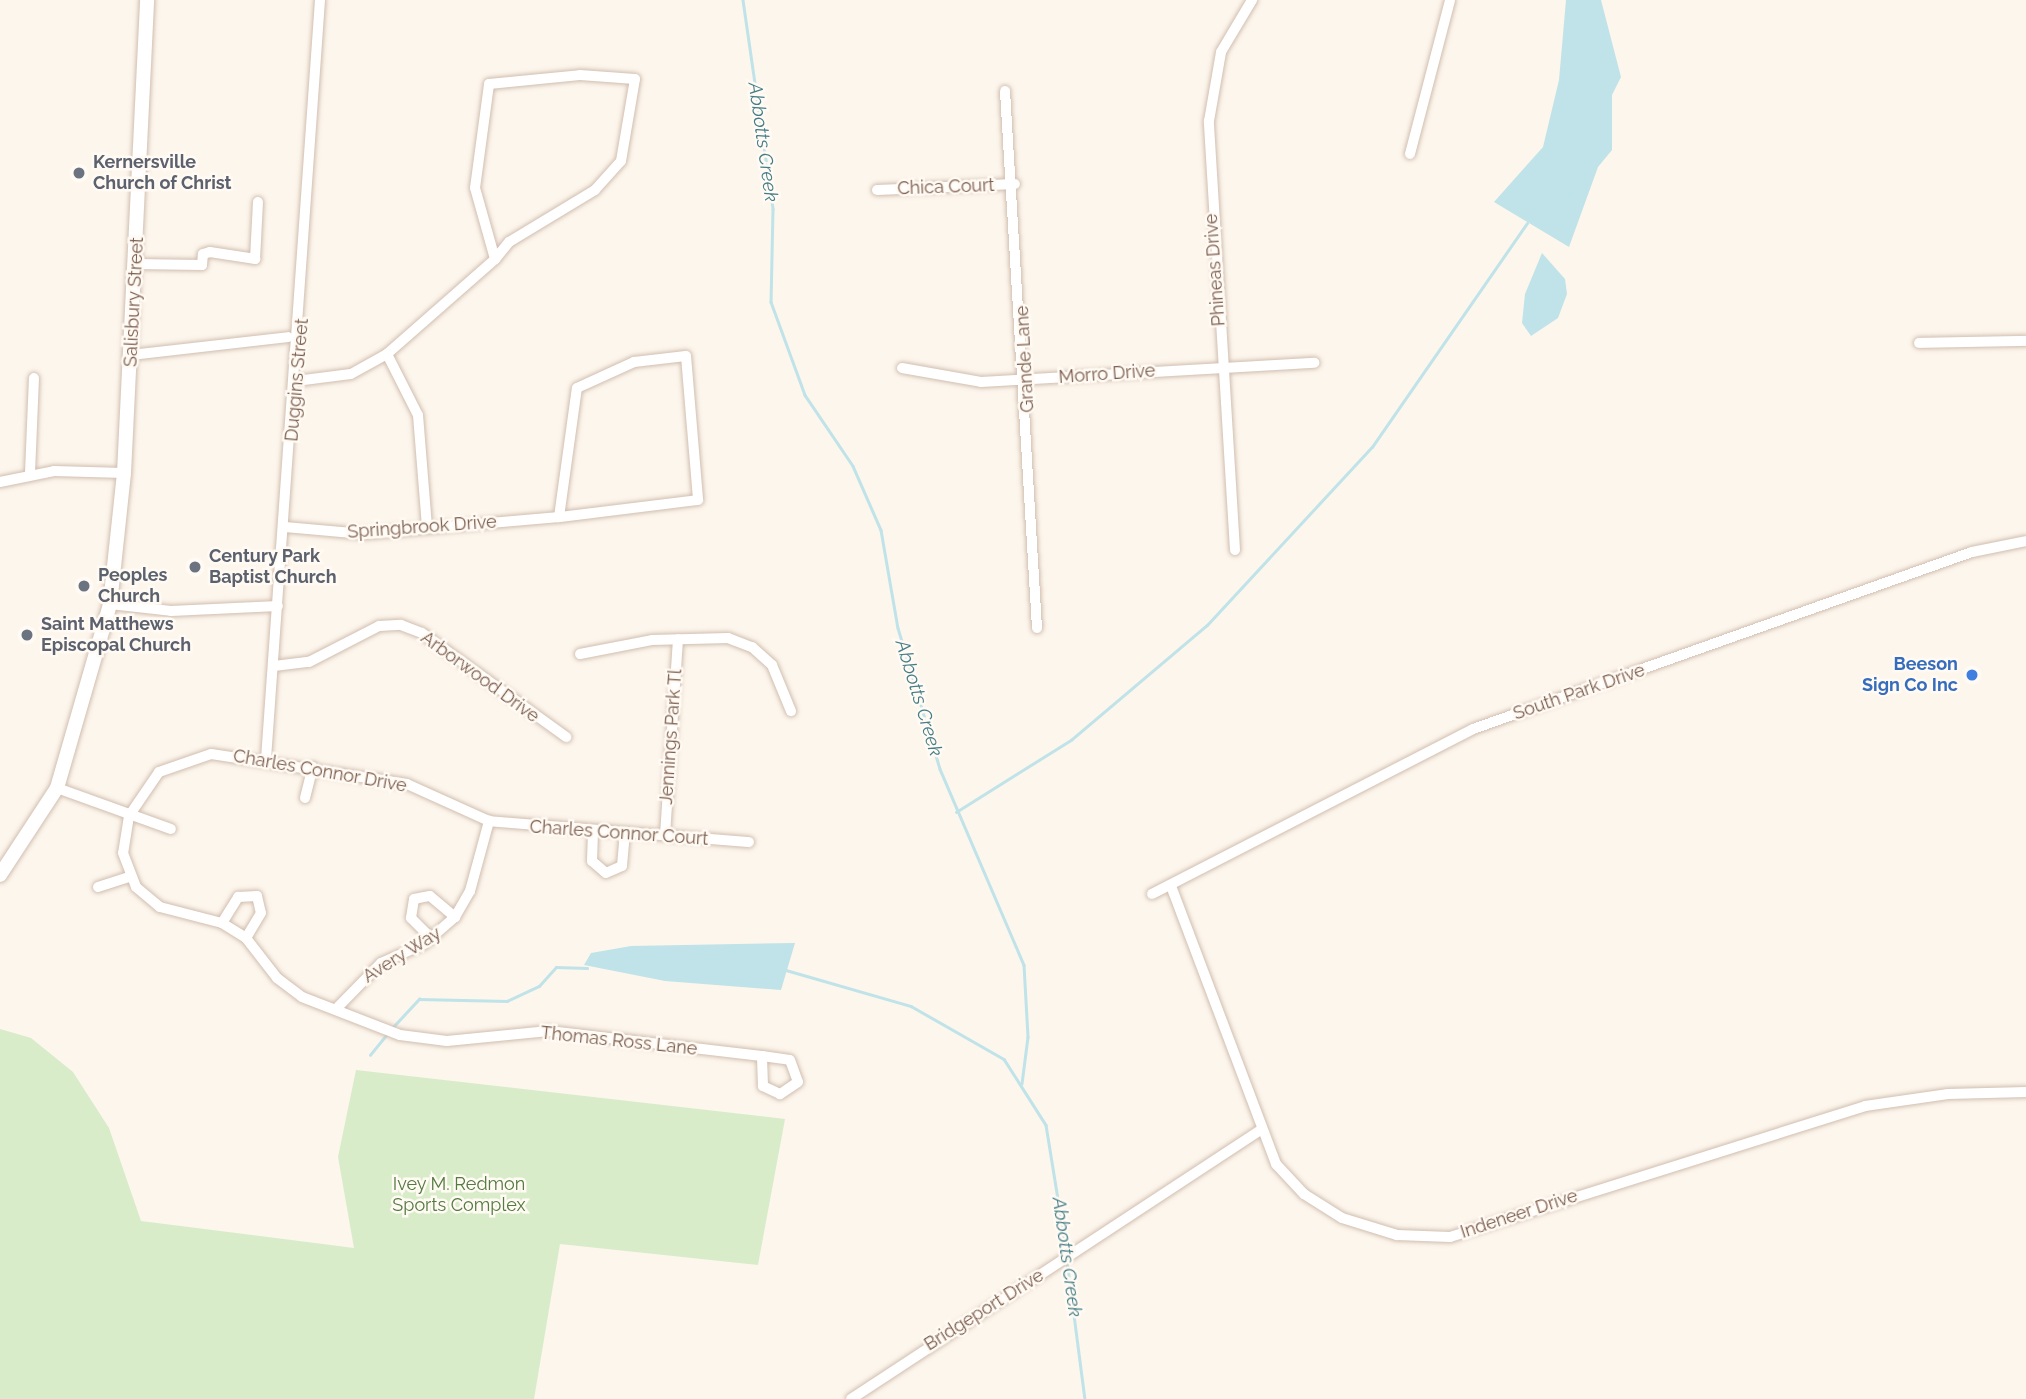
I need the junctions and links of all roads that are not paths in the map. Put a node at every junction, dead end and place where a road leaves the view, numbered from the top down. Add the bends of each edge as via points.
1 (147, 0) edge
2 (320, 0) edge
3 (1252, 0) edge
4 (1450, 0) edge
5 (1005, 90) dead end
6 (1410, 154) dead end
7 (1015, 184) junction
8 (877, 190) dead end
9 (258, 202) dead end
10 (495, 260) junction
11 (136, 264) junction
12 (288, 337) dead end
13 (2024, 341) edge
14 (1919, 343) dead end
15 (387, 354) junction
16 (131, 355) junction
17 (1314, 363) dead end
18 (1222, 366) junction
19 (902, 368) dead end
20 (34, 377) dead end
21 (296, 381) junction
22 (1026, 381) junction
23 (30, 473) junction
24 (124, 473) junction
25 (0, 482) edge
26 (559, 517) junction
27 (285, 527) junction
28 (427, 528) junction
29 (2026, 541) edge
30 (1235, 550) dead end
31 (110, 604) junction
32 (278, 606) junction
33 (1037, 628) dead end
34 (678, 639) junction
35 (580, 654) dead end
36 (274, 666) junction
37 (791, 711) dead end
38 (566, 737) dead end
39 (266, 759) junction
40 (313, 767) junction
41 (57, 788) junction
42 (305, 798) dead end
43 (129, 816) junction
44 (489, 821) junction
45 (171, 829) dead end
46 (593, 832) junction
47 (625, 834) junction
48 (665, 835) junction
49 (749, 842) dead end
50 (0, 875) edge
51 (131, 876) junction
52 (1171, 886) junction
53 (98, 887) dead end
54 (1152, 894) dead end
55 (456, 917) junction
56 (222, 923) junction
57 (247, 938) junction
58 (432, 939) junction
59 (338, 1007) junction
60 (762, 1056) junction
61 (2026, 1092) edge
62 (1259, 1131) junction
63 (850, 1399) edge

1 - 11 main road, Salisbury Street
2 - 21 street, Duggins Street
3 - 18 street, Phineas Drive via 1221,52 1209,121
4 - 6 street
5 - 7 street, Grande Lane
7 - 8 street, Chica Court
7 - 22 street, Grande Lane
9 - 11 street via 255,259 210,252 203,254 202,265
10 - 10 street via 509,242 615,173 633,109 633,75 489,84 475,188
10 - 15 street
11 - 16 main road, Salisbury Street
12 - 16 street
13 - 14 street
15 - 21 street via 351,374
15 - 28 street via 418,415
16 - 24 main road, Salisbury Street
17 - 18 street, Morro Drive
18 - 22 street, Morro Drive
18 - 30 street, Phineas Drive
19 - 22 street, Morro Drive via 981,382
20 - 23 street
21 - 27 street, Duggins Street
22 - 33 street, Grande Lane
23 - 24 street
23 - 25 street
24 - 31 main road, Salisbury Street
26 - 26 street, Springbrook Drive via 698,500 686,356 634,362 577,388
26 - 28 street, Springbrook Drive
27 - 28 street, Springbrook Drive via 364,534
27 - 32 street, Duggins Street
29 - 52 street, South Park Drive via 1972,552 1473,729
31 - 32 street via 171,611
31 - 41 main road, Salisbury Street
32 - 36 street, Duggins Street
34 - 35 street
34 - 37 street via 728,638 752,647 772,665
34 - 48 street, Jennings Park Tl
36 - 38 street, Arborwood Drive via 309,662 379,626 401,625 422,633
36 - 39 street, Duggins Street
39 - 40 street, Charles Connor Drive
39 - 43 street, Charles Connor Drive via 211,754 172,763
40 - 42 street
40 - 44 street, Charles Connor Drive via 407,785
41 - 43 street
41 - 50 main road, Salisbury Street
43 - 45 street
43 - 51 street via 123,853
44 - 46 street, Charles Connor Court
44 - 55 street, Avery Way via 470,891
46 - 47 street, Charles Connor Court
46 - 47 street via 592,861 606,873 622,866
47 - 48 street, Charles Connor Court
48 - 49 street, Charles Connor Court
51 - 53 street
51 - 56 street, Thomas Ross Lane via 160,907
52 - 54 street, South Park Drive
52 - 62 street, Indeneer Drive
55 - 58 street, Avery Way
55 - 58 street via 430,897 414,899 411,918
56 - 57 street, Thomas Ross Lane
56 - 57 street via 238,897 257,897 261,913
57 - 59 street, Thomas Ross Lane via 289,988
58 - 59 street, Avery Way via 381,963
59 - 60 street, Thomas Ross Lane via 419,1040 549,1031
60 - 60 street, Thomas Ross Lane via 790,1060 798,1082 780,1094 763,1086
61 - 62 street, Indeneer Drive via 1948,1094 1865,1106 1450,1237 1397,1235 1342,1218 1304,1194 1276,1164
62 - 63 street, Bridgeport Drive

